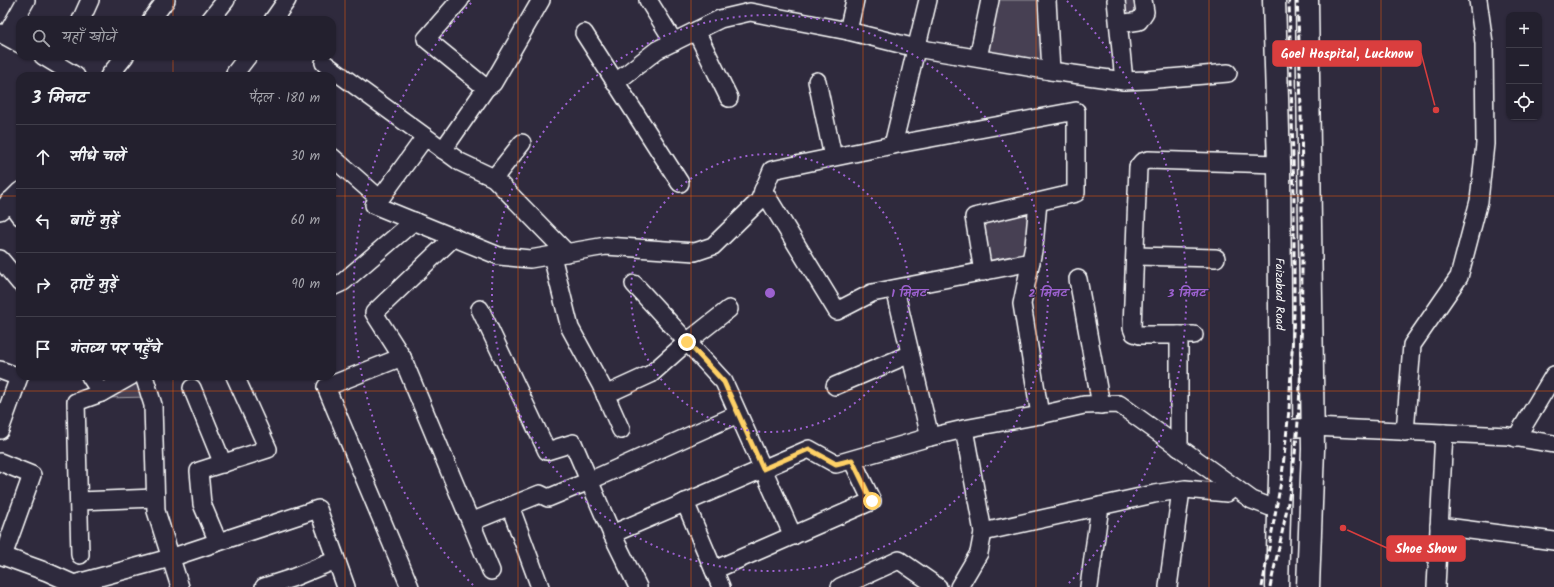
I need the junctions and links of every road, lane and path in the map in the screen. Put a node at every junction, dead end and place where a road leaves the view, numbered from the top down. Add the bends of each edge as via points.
1 (26, 0) edge
2 (89, 0) edge
3 (166, 0) edge
4 (226, 0) edge
5 (287, 0) edge
6 (541, 0) edge
7 (648, 0) edge
8 (855, 0) edge
9 (928, 0) edge
10 (990, 0) edge
11 (1047, 0) edge
12 (1116, 0) edge
13 (1144, 0) edge
14 (1274, 0) edge
15 (1307, 0) edge
16 (1478, 0) edge
17 (450, 4) edge
18 (19, 16) edge
19 (82, 16) edge
20 (155, 16) edge
21 (213, 16) edge
22 (276, 16) edge
23 (16, 22) edge
24 (1119, 24) junction
25 (696, 31) junction
26 (848, 31) junction
27 (584, 33) dead end
28 (9, 38) edge
29 (674, 42) junction
30 (916, 48) junction
31 (978, 58) junction
32 (121, 60) edge
33 (245, 60) edge
34 (61, 61) edge
35 (324, 63) dead end
36 (1051, 71) junction
37 (72, 72) edge
38 (113, 72) edge
39 (236, 72) edge
40 (1228, 73) dead end
41 (817, 81) dead end
42 (1124, 81) junction
43 (615, 83) junction
44 (486, 88) junction
45 (729, 98) dead end
46 (425, 137) junction
47 (522, 143) dead end
48 (893, 144) junction
49 (443, 150) junction
50 (834, 157) junction
51 (336, 160) edge
52 (1279, 164) junction
53 (494, 178) junction
54 (680, 183) dead end
55 (763, 190) junction
56 (380, 199) junction
57 (10, 201) edge
58 (1038, 202) junction
59 (16, 210) edge
60 (414, 221) junction
61 (454, 237) junction
62 (559, 254) junction
63 (1136, 256) junction
64 (1216, 258) dead end
65 (0, 259) edge
66 (1031, 262) junction
67 (983, 272) junction
68 (16, 278) edge
69 (1078, 279) dead end
70 (336, 280) edge
71 (634, 284) dead end
72 (895, 289) junction
73 (480, 309) dead end
74 (729, 309) dead end
75 (687, 342) junction
76 (910, 354) junction
77 (402, 357) junction
78 (0, 370) edge
79 (1554, 375) edge
80 (16, 376) edge
81 (18, 380) edge
82 (93, 380) edge
83 (124, 380) edge
84 (145, 380) edge
85 (237, 380) edge
86 (835, 386) dead end
87 (192, 388) dead end
88 (101, 393) junction
89 (606, 395) junction
90 (1101, 405) junction
91 (738, 414) junction
92 (1040, 415) junction
93 (1313, 427) junction
94 (964, 429) junction
95 (1281, 429) junction
96 (0, 430) edge
97 (621, 430) dead end
98 (1405, 432) junction
99 (1444, 433) junction
100 (930, 437) junction
101 (1516, 438) junction
102 (1554, 444) edge
103 (1179, 448) junction
104 (852, 460) junction
105 (0, 462) edge
106 (223, 464) junction
107 (763, 469) junction
108 (589, 481) junction
109 (1233, 487) junction
110 (1181, 490) junction
111 (155, 498) junction
112 (79, 501) junction
113 (685, 502) junction
114 (510, 506) junction
115 (1100, 506) junction
116 (1278, 510) junction
117 (471, 522) junction
118 (1439, 526) junction
119 (983, 532) junction
120 (612, 534) junction
121 (792, 536) junction
122 (1554, 541) edge
123 (218, 542) junction
124 (1, 555) edge
125 (80, 555) dead end
126 (170, 558) junction
127 (336, 560) junction
128 (714, 570) junction
129 (491, 571) dead end
130 (48, 580) edge
131 (180, 587) edge
132 (264, 587) edge
133 (346, 587) edge
134 (410, 587) edge
135 (540, 587) edge
136 (638, 587) edge
137 (721, 587) edge
138 (840, 587) edge
139 (938, 587) edge
140 (958, 587) edge
141 (1089, 587) edge
142 (1168, 587) edge
143 (1276, 587) edge
144 (1308, 587) edge
145 (1436, 587) edge

1 - 18 street
2 - 19 street
3 - 20 street
4 - 21 street
5 - 22 street
6 - 44 street via 493,83
7 - 29 street
8 - 26 street
9 - 30 street
10 - 31 street
11 - 36 street
12 - 24 street
13 - 24 street via 1145,12 1139,21
14 - 52 main road, Faizabad Road
15 - 93 main road
16 - 98 street via 1484,43 1485,144 1479,201 1459,277 1412,345
17 - 44 street via 426,39
23 - 28 street
24 - 42 street
25 - 26 street via 720,19 750,12
25 - 29 street
25 - 45 street
26 - 30 street
27 - 43 street
29 - 43 street via 657,50
30 - 31 street
30 - 48 street
31 - 36 street
32 - 38 street
33 - 39 street
34 - 37 street
35 - 46 street
36 - 42 street
40 - 42 street
41 - 50 street
43 - 54 street
44 - 49 street
46 - 49 street
46 - 56 street
47 - 53 street
48 - 50 street
48 - 58 street via 1076,111 1076,193
49 - 53 street via 460,162
50 - 55 street via 772,170
51 - 56 street
52 - 63 street via 1148,160 1142,162 1138,167
52 - 95 main road, Faizabad Road
53 - 62 street
55 - 62 street via 759,201 713,246 695,252 606,246
55 - 72 street via 836,311 872,294
56 - 60 street via 374,205
57 - 59 street
58 - 66 street
58 - 67 street via 974,217
60 - 61 street
60 - 70 street
61 - 62 street via 500,256 530,260
61 - 77 street via 374,313
62 - 89 street via 570,328
63 - 64 street
63 - 103 street via 1132,328 1134,333 1186,335
65 - 68 street
66 - 67 street
66 - 92 street via 1022,304
67 - 72 street
69 - 90 street
71 - 75 street
72 - 76 street
73 - 108 street via 547,451 573,443
74 - 75 street
75 - 89 street via 651,374
75 - 91 street via 724,382
76 - 86 street
76 - 100 street
77 - 117 street
77 - 134 street via 326,387
78 - 80 street
79 - 101 street
81 - 96 street
82 - 88 street
83 - 88 street
84 - 111 street via 153,405
85 - 106 street via 268,449
87 - 106 street
88 - 112 street via 76,402
89 - 97 street
90 - 92 street via 1084,405
90 - 103 street via 1119,404
91 - 107 street
91 - 108 street
92 - 94 street
93 - 95 street
93 - 98 street
93 - 144 main road
94 - 100 street
94 - 119 street
95 - 116 main road, Faizabad Road
98 - 99 street
99 - 101 street
99 - 118 street
100 - 104 street
101 - 102 street
103 - 109 street
104 - 107 street via 836,464 809,449
104 - 121 street via 872,501
105 - 124 street via 32,475
106 - 123 street via 199,471 202,504
107 - 113 street
107 - 121 street
108 - 114 street via 548,498 540,494
108 - 120 street
109 - 110 street via 1227,493
109 - 116 street via 1252,500
110 - 115 street
110 - 142 street
111 - 112 street
111 - 126 street via 156,511
112 - 125 street
113 - 120 street
113 - 128 street
114 - 117 street
114 - 135 street
115 - 119 street
115 - 141 street
116 - 143 main road, Faizabad Road
117 - 129 street
118 - 122 street
118 - 145 street
119 - 140 street via 979,553
120 - 136 street
121 - 128 street
123 - 126 street
123 - 127 street via 318,509
124 - 130 street
126 - 130 street via 74,584
126 - 131 street
127 - 132 street
127 - 133 street
128 - 137 street
138 - 139 street via 899,560

